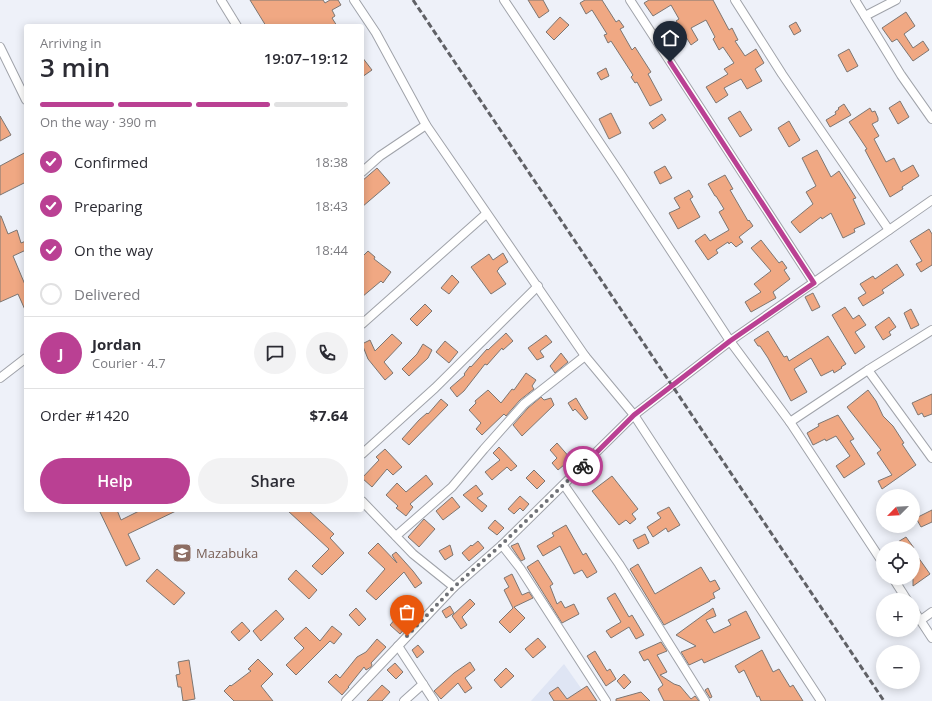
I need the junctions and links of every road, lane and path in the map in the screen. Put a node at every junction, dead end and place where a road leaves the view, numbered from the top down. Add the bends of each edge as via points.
1 (221, 0) edge
2 (354, 0) edge
3 (504, 0) edge
4 (630, 0) edge
5 (735, 0) edge
6 (855, 0) edge
7 (896, 0) edge
8 (865, 16) junction
9 (236, 24) edge
10 (0, 47) edge
11 (24, 96) edge
12 (932, 119) edge
13 (426, 125) junction
14 (364, 170) edge
15 (932, 200) edge
16 (486, 214) junction
17 (888, 230) junction
18 (814, 283) junction
19 (538, 286) junction
20 (364, 322) edge
21 (932, 330) edge
22 (730, 341) junction
23 (585, 356) junction
24 (24, 360) edge
25 (868, 370) junction
26 (0, 378) edge
27 (634, 415) junction
28 (790, 422) junction
29 (364, 452) edge
30 (932, 458) edge
31 (564, 485) junction
32 (364, 503) edge
33 (396, 536) junction
34 (502, 544) junction
35 (876, 552) edge
36 (454, 587) junction
37 (932, 612) edge
38 (920, 620) joint
39 (932, 638) edge
40 (398, 646) junction
41 (423, 684) junction
42 (346, 701) edge
43 (404, 701) edge
44 (434, 701) edge
45 (606, 701) edge
46 (705, 701) edge
47 (821, 701) edge

1 - 9 street
2 - 13 street via 376,33
3 - 22 street
4 - 18 street
5 - 17 street
6 - 8 street
7 - 8 street
8 - 12 street
10 - 11 street
13 - 14 street via 380,156
13 - 16 street
15 - 17 street
16 - 19 street
16 - 20 street
17 - 18 street
18 - 22 street
19 - 23 street
19 - 29 street via 435,388
21 - 25 street
22 - 27 street
22 - 28 street
23 - 27 street
23 - 33 street via 524,404 452,487
24 - 26 street
25 - 28 street
25 - 30 street
27 - 31 street
27 - 47 street
28 - 35 street
31 - 34 street
31 - 46 street via 618,564
32 - 33 street
33 - 36 street via 413,554
34 - 36 street
34 - 45 street
36 - 40 street
37 - 38 street
38 - 39 street
40 - 41 street
40 - 42 street
41 - 43 street
41 - 44 street

